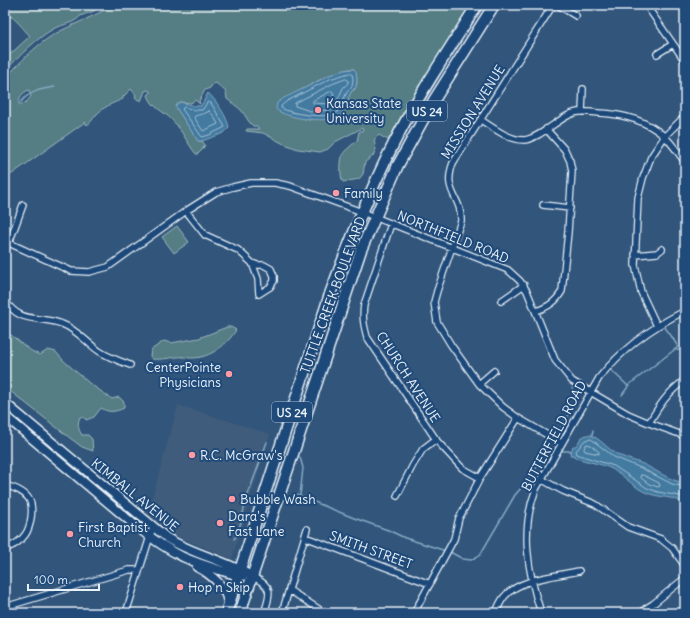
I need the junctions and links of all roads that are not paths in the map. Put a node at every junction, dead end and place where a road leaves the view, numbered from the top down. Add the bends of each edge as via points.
1 (477, 5) edge
2 (494, 5) edge
3 (553, 5) edge
4 (558, 5) edge
5 (646, 5) edge
6 (576, 16) dead end
7 (672, 44) junction
8 (657, 54) dead end
9 (685, 61) edge
10 (583, 89) dead end
11 (582, 112) junction
12 (685, 116) edge
13 (481, 120) junction
14 (546, 129) junction
15 (665, 136) junction
16 (685, 162) edge
17 (23, 205) dead end
18 (543, 205) dead end
19 (570, 208) junction
20 (186, 210) junction
21 (362, 212) junction
22 (374, 217) junction
23 (391, 224) junction
24 (7, 243) edge
25 (452, 247) junction
26 (662, 249) dead end
27 (635, 255) junction
28 (252, 263) junction
29 (524, 285) junction
30 (5, 300) edge
31 (501, 301) dead end
32 (536, 311) junction
33 (685, 311) edge
34 (657, 326) junction
35 (130, 365) dead end
36 (494, 372) dead end
37 (685, 380) edge
38 (479, 384) junction
39 (590, 392) junction
40 (5, 403) edge
41 (5, 416) edge
42 (518, 418) junction
43 (649, 424) junction
44 (685, 436) edge
45 (436, 439) junction
46 (561, 443) junction
47 (480, 478) junction
48 (541, 479) junction
49 (5, 485) edge
50 (397, 496) dead end
51 (153, 527) junction
52 (307, 529) dead end
53 (151, 537) junction
54 (305, 537) junction
55 (5, 548) edge
56 (181, 556) junction
57 (685, 566) edge
58 (139, 570) junction
59 (579, 571) dead end
60 (239, 572) junction
61 (252, 577) junction
62 (685, 578) edge
63 (532, 581) junction
64 (430, 584) junction
65 (289, 590) junction
66 (5, 607) edge
67 (644, 609) dead end
68 (227, 610) edge
69 (126, 613) edge
70 (240, 613) edge
71 (264, 613) edge
72 (282, 613) edge
73 (326, 613) edge
74 (414, 613) edge
75 (496, 613) edge
76 (541, 613) edge

1 - 21 highway, TUTTLE CREEK BOULEVARD / US 24 via 394,142
2 - 22 highway, TUTTLE CREEK BOULEVARD / US 24 via 434,100 398,165
3 - 13 street, MISSION AVENUE
4 - 6 street
5 - 7 street
7 - 8 street
7 - 9 street
10 - 11 street
11 - 14 street via 571,114
11 - 15 street via 624,116
12 - 15 street
13 - 14 street via 515,139 526,140
13 - 25 street, MISSION AVENUE via 453,163 450,172 450,185 461,215 460,226
14 - 19 street via 565,150 570,161
15 - 16 street
15 - 27 street via 652,157 639,191
17 - 24 street
18 - 19 street
19 - 32 street via 562,291 552,304
20 - 21 street, NORTHFIELD ROAD via 216,192 251,183 290,186
20 - 24 street, NORTHFIELD ROAD via 108,266 89,272 71,271
20 - 28 street via 205,235 238,250
21 - 22 street, NORTHFIELD ROAD
21 - 60 highway, TUTTLE CREEK BOULEVARD / US 24 via 330,294
22 - 23 street, NORTHFIELD ROAD
22 - 61 highway, TUTTLE CREEK BOULEVARD / US 24 via 344,298
23 - 25 street, NORTHFIELD ROAD
23 - 45 street, CHURCH AVENUE via 364,305 363,321 372,345
25 - 29 street, NORTHFIELD ROAD via 508,270
25 - 38 street, MISSION AVENUE via 437,290 435,313 441,330
26 - 27 street via 657,253
27 - 34 street via 641,292
28 - 28 street via 271,268 274,276 272,284 259,294 258,279
29 - 31 street
29 - 32 street, NORTHFIELD ROAD
30 - 35 street via 18,314 70,327 107,356
32 - 39 street, NORTHFIELD ROAD via 555,360 572,381
33 - 34 street, BUTTERFIELD ROAD
34 - 39 street, BUTTERFIELD ROAD via 635,341 616,359
36 - 38 street
37 - 43 street via 667,395
38 - 42 street, MISSION AVENUE
39 - 43 street, NORTHFIELD ROAD
39 - 46 street, BUTTERFIELD ROAD
40 - 51 main road, KIMBALL AVENUE
41 - 53 main road, KIMBALL AVENUE
42 - 46 street, MISSION AVENUE
42 - 47 street
43 - 44 street, NORTHFIELD ROAD
45 - 47 street, CHURCH AVENUE via 462,468
45 - 50 street via 423,448
46 - 48 street, BUTTERFIELD ROAD
47 - 64 street via 461,514 454,539
48 - 57 street via 595,504 628,527 661,539 672,548
48 - 63 street, BUTTERFIELD ROAD via 531,503 527,535
49 - 55 street via 28,497 32,509 25,535 12,547
51 - 53 street
51 - 60 main road, KIMBALL AVENUE via 174,542
52 - 54 street
53 - 56 main road, KIMBALL AVENUE
53 - 58 street
54 - 64 street, SMITH STREET
54 - 65 street
56 - 60 main road, KIMBALL AVENUE
56 - 68 main road via 208,573 221,586 226,593
58 - 66 street via 129,570
58 - 69 street
59 - 63 street
60 - 61 main road, KIMBALL AVENUE
60 - 68 highway, TUTTLE CREEK BOULEVARD / US 24
61 - 70 highway, TUTTLE CREEK BOULEVARD / US 24
61 - 71 street via 268,587 270,593
62 - 67 street
63 - 75 street via 510,591
63 - 76 street, BUTTERFIELD ROAD
64 - 74 street
65 - 72 street
65 - 73 street

